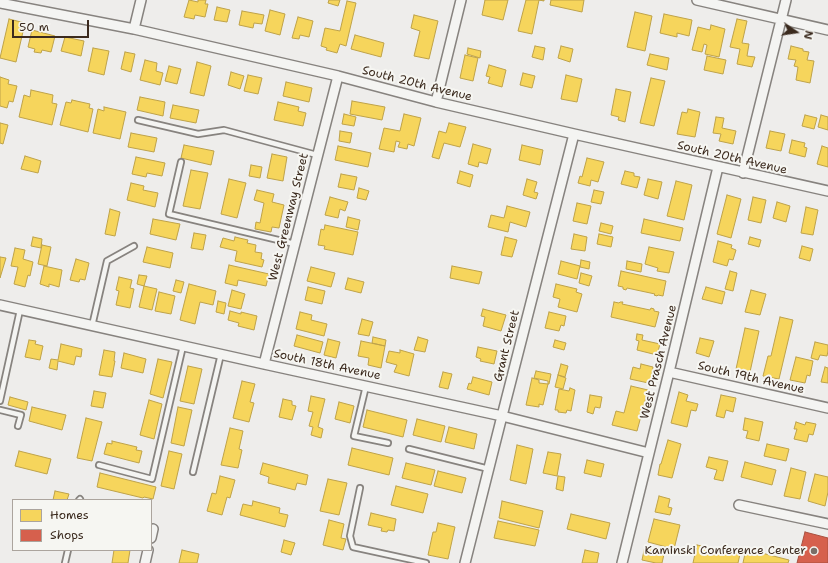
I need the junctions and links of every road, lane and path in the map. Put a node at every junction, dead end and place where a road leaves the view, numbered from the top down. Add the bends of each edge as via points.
1 (141, 0) edge
2 (461, 0) edge
3 (697, 0) edge
4 (786, 0) edge
5 (0, 4) edge
6 (781, 20) junction
7 (134, 29) junction
8 (828, 30) edge
9 (338, 76) junction
10 (436, 102) junction
11 (138, 120) dead end
12 (574, 134) junction
13 (317, 155) junction
14 (181, 162) dead end
15 (718, 167) junction
16 (743, 173) junction
17 (828, 191) edge
18 (295, 244) junction
19 (134, 246) dead end
20 (0, 305) edge
21 (20, 310) junction
22 (92, 326) junction
23 (183, 346) junction
24 (221, 354) junction
25 (264, 364) junction
26 (669, 372) junction
27 (366, 386) junction
28 (0, 401) edge
29 (828, 408) edge
30 (0, 410) edge
31 (502, 416) junction
32 (18, 426) dead end
33 (388, 443) dead end
34 (409, 449) dead end
35 (649, 453) junction
36 (99, 465) dead end
37 (489, 469) junction
38 (192, 472) dead end
39 (360, 488) dead end
40 (739, 505) dead end
41 (828, 524) edge
42 (68, 551) edge
43 (148, 551) edge
44 (65, 563) edge
45 (145, 563) edge
46 (426, 563) edge
47 (465, 563) edge
48 (622, 563) edge

1 - 7 street
2 - 10 street
3 - 6 street
4 - 6 street
5 - 7 street, South 20th Avenue
6 - 8 street
6 - 16 street
7 - 9 street, South 20th Avenue
9 - 10 street, South 20th Avenue
9 - 13 street, West Greenway Street
10 - 12 street, South 20th Avenue
11 - 13 lane via 198,134 224,130
12 - 15 street, South 20th Avenue
12 - 31 street, Grant Street
13 - 18 street, West Greenway Street
14 - 18 lane via 169,214
15 - 16 street, South 20th Avenue
15 - 26 street, West Prasch Avenue
16 - 17 street, South 20th Avenue
18 - 25 street, West Greenway Street
19 - 22 lane via 107,261
20 - 21 street, South 18th Avenue
21 - 22 street, South 18th Avenue
21 - 28 lane
22 - 23 street, South 18th Avenue
23 - 24 street, South 18th Avenue
23 - 36 lane via 152,479
24 - 25 street, South 18th Avenue
24 - 38 lane
25 - 27 street, South 18th Avenue
26 - 29 street, South 19th Avenue
26 - 35 street, West Prasch Avenue
27 - 31 street, South 18th Avenue
27 - 33 lane via 354,436
30 - 32 lane via 20,415
31 - 35 street, South 18th Avenue
31 - 37 street, Grant Street
34 - 37 lane
35 - 48 street, West Prasch Avenue
37 - 47 street, Grant Street
39 - 46 lane via 350,536 353,547
40 - 41 street
42 - 44 lane
43 - 45 street

